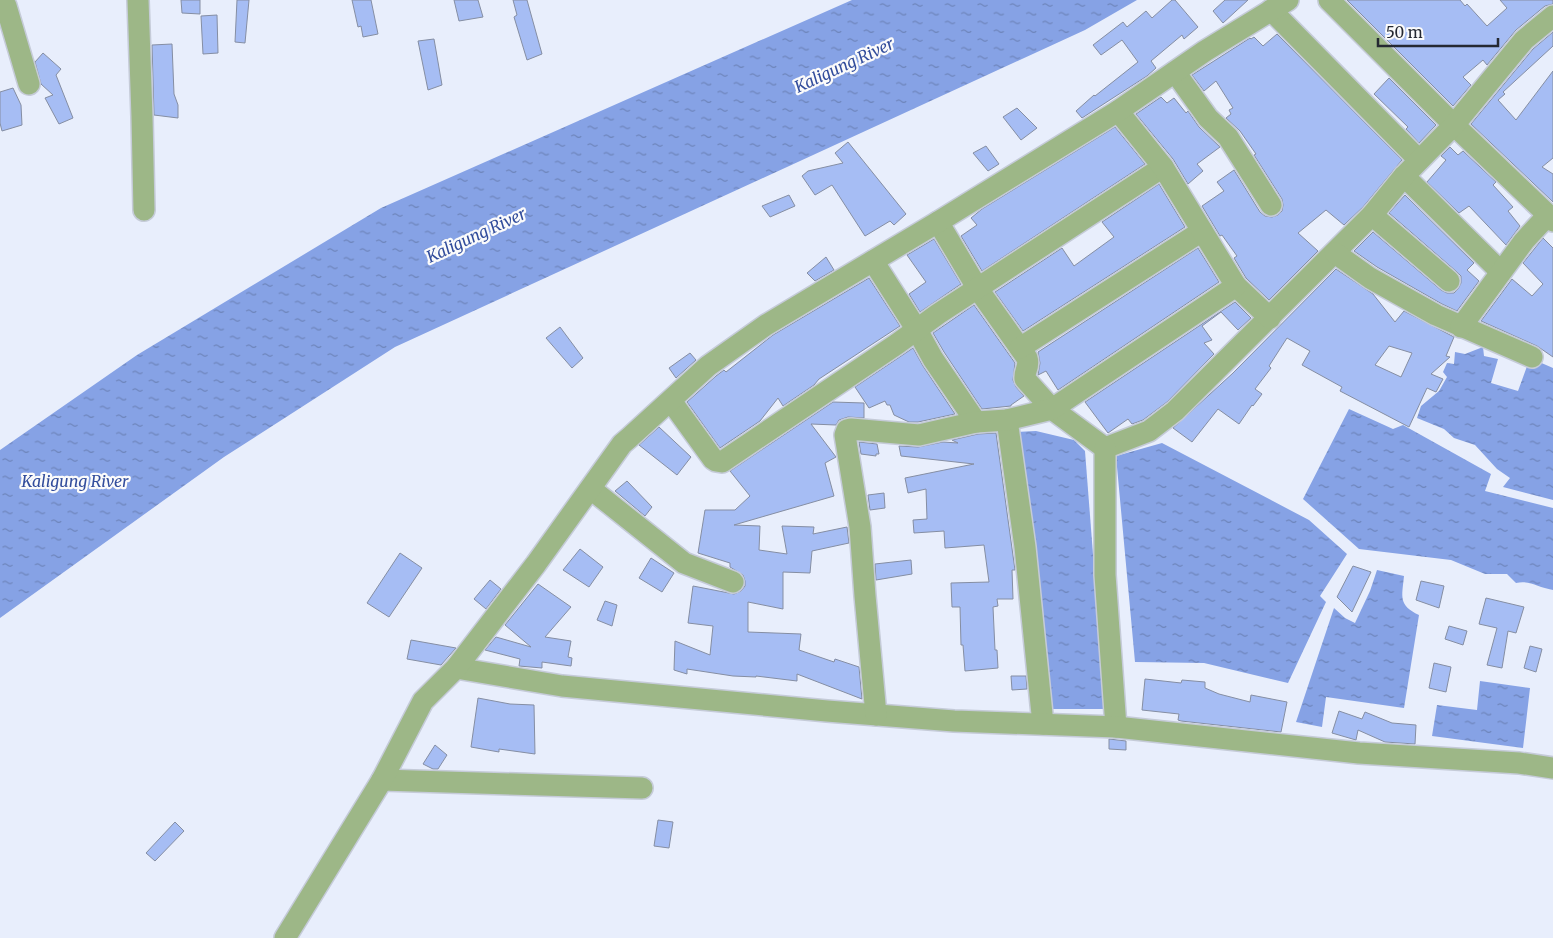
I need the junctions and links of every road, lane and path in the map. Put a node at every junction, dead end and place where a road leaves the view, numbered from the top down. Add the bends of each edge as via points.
1 (138, 0) edge
2 (1329, 0) edge
3 (9, 5) edge
4 (1279, 5) edge
5 (1553, 16) edge
6 (1175, 72) junction
7 (29, 84) dead end
8 (1118, 111) junction
9 (1454, 125) junction
10 (1419, 160) junction
11 (1163, 167) junction
12 (1404, 176) junction
13 (1271, 204) dead end
14 (144, 210) dead end
15 (1372, 216) junction
16 (1550, 218) edge
17 (938, 222) junction
18 (1202, 231) junction
19 (1335, 253) junction
20 (874, 261) junction
21 (1501, 272) junction
22 (1449, 281) dead end
23 (1236, 286) junction
24 (978, 289) junction
25 (1270, 318) junction
26 (1461, 327) junction
27 (917, 330) junction
28 (1020, 348) junction
29 (1532, 357) dead end
30 (671, 400) junction
31 (1052, 409) junction
32 (1007, 420) junction
33 (976, 422) junction
34 (1105, 448) junction
35 (591, 489) junction
36 (733, 582) dead end
37 (453, 671) junction
38 (876, 714) junction
39 (1043, 724) junction
40 (1116, 727) junction
41 (1553, 768) edge
42 (382, 780) junction
43 (642, 788) dead end
44 (285, 938) edge

1 - 14 street
2 - 9 street
3 - 7 street
4 - 6 street
4 - 10 street
5 - 9 street via 1524,40
6 - 8 street
6 - 13 street via 1208,118 1226,134
8 - 11 street
8 - 17 street
9 - 10 street
9 - 16 street
10 - 12 street
11 - 18 street
11 - 24 street
12 - 15 street
12 - 21 street
15 - 19 street
15 - 22 street
16 - 21 street via 1524,240
17 - 20 street
17 - 24 street
18 - 23 street
18 - 28 street
19 - 25 street
19 - 26 street via 1370,278
20 - 27 street
20 - 30 street via 766,325 708,366
21 - 26 street
23 - 25 street
23 - 31 street
24 - 27 street
24 - 28 street
25 - 34 street via 1157,427
26 - 29 street
27 - 30 street via 722,462 713,459
27 - 33 street
28 - 31 street via 1029,364 1024,379
30 - 35 street via 622,444
31 - 32 street
31 - 34 street
32 - 33 street
32 - 39 street
33 - 38 street via 919,435 851,428 845,432 860,527
34 - 40 street via 1105,575
35 - 36 street via 684,563
35 - 37 street
37 - 38 street via 562,686
37 - 42 street via 423,701
38 - 39 street
39 - 40 street
40 - 41 street via 1359,753
42 - 43 street
42 - 44 street

